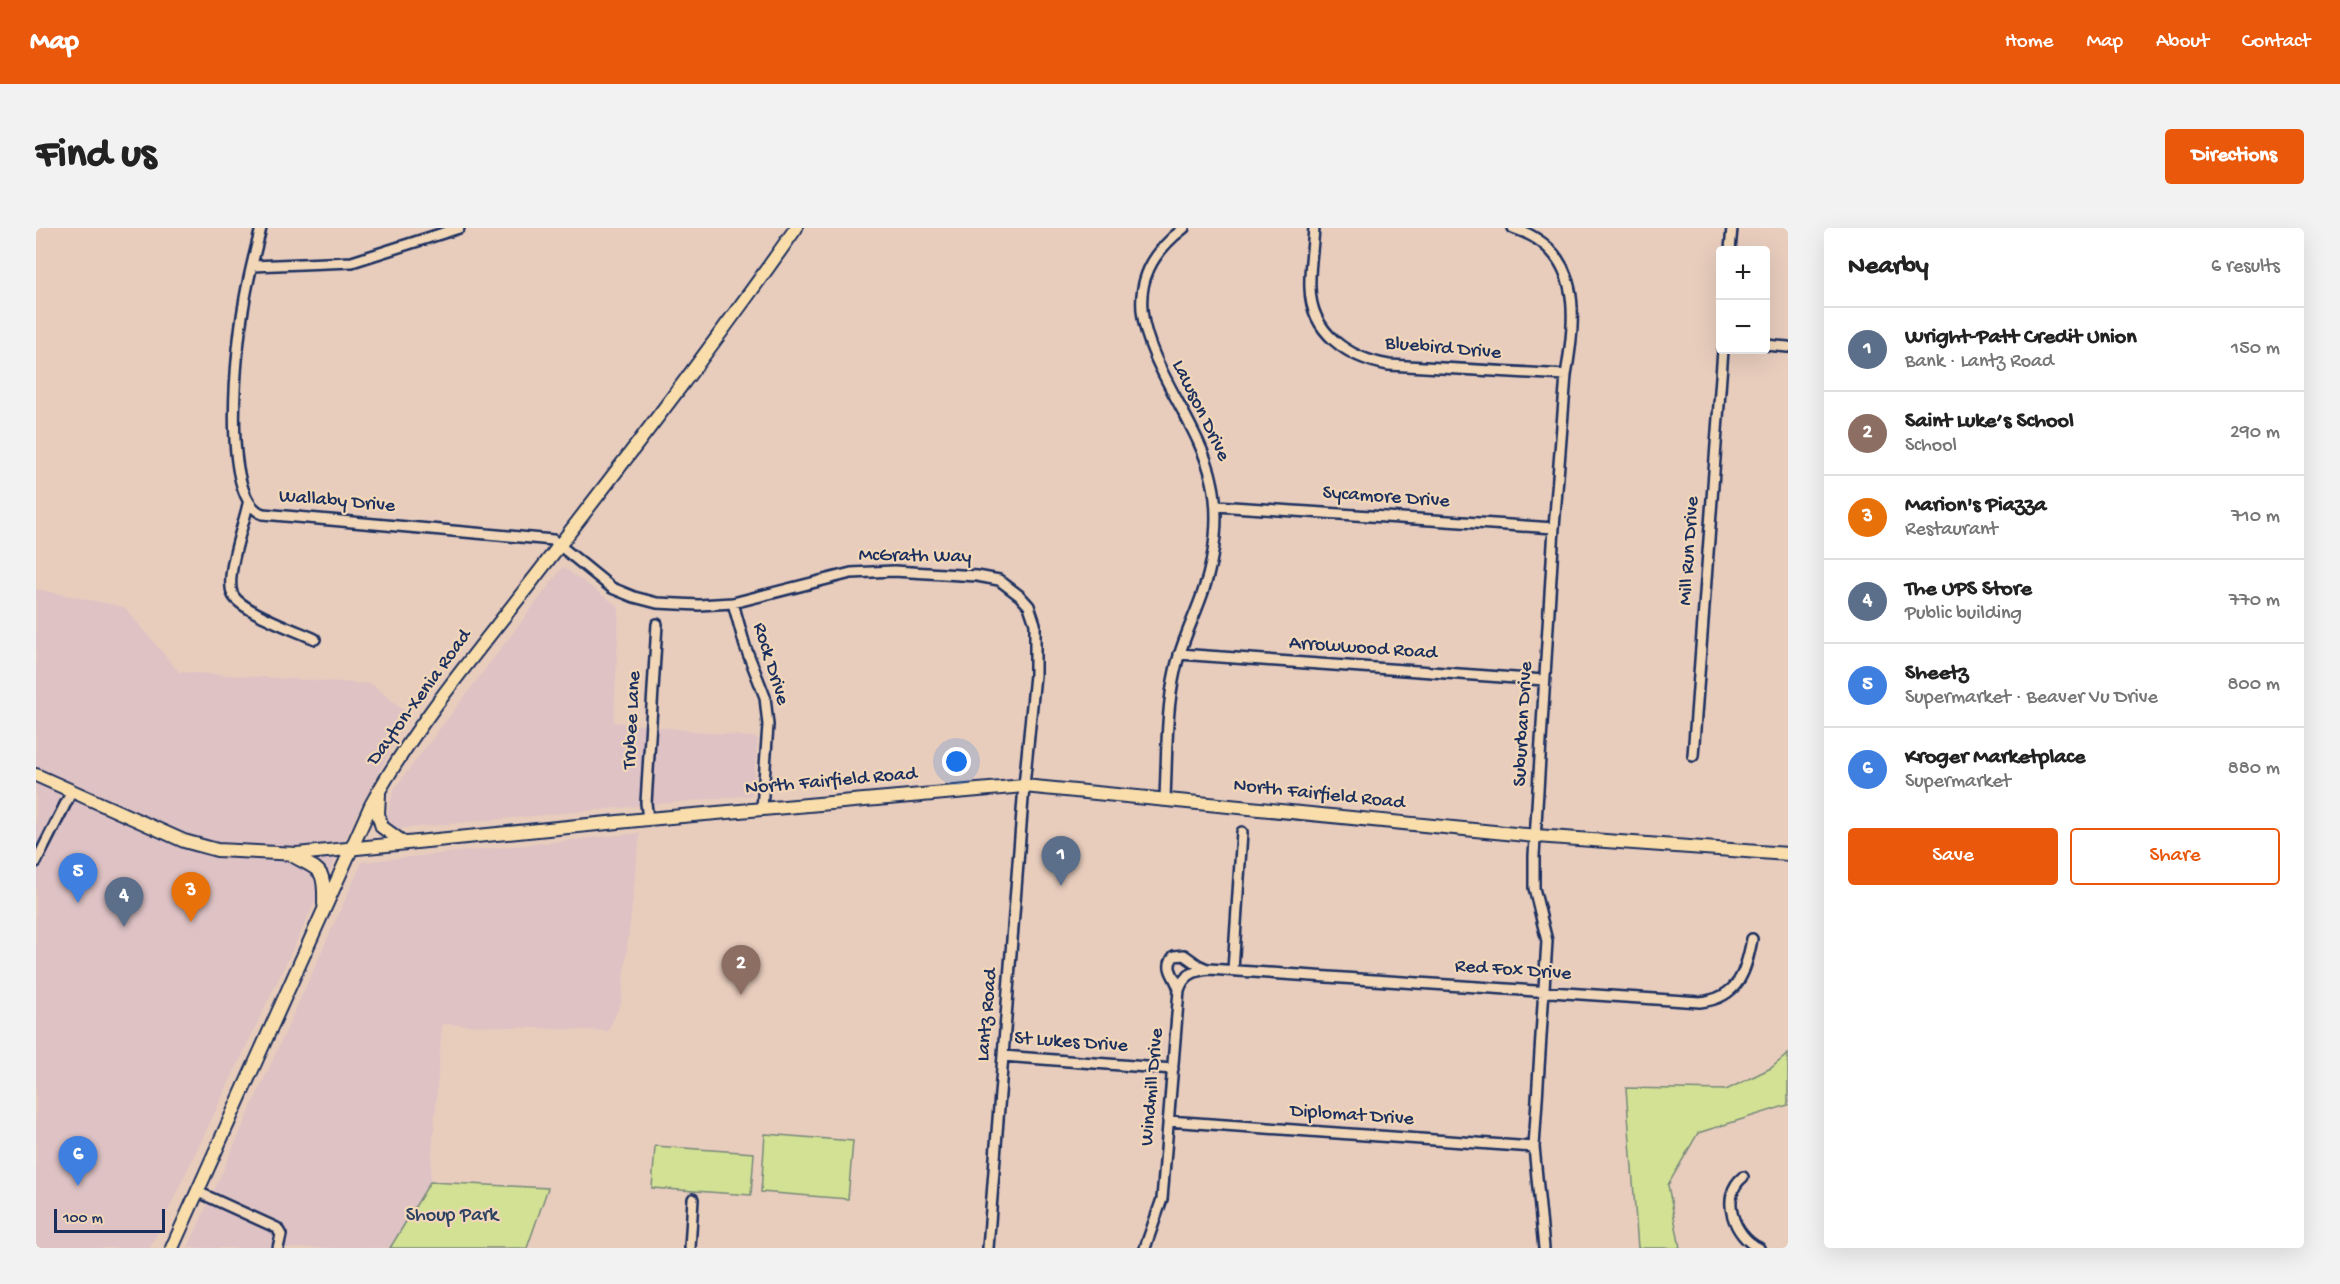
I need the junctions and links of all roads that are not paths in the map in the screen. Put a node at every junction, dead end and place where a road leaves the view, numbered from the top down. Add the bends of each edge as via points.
1 (261, 228) edge
2 (459, 228) edge
3 (796, 228) edge
4 (1184, 228) edge
5 (1314, 228) edge
6 (1513, 228) edge
7 (1732, 228) edge
8 (1730, 246) edge
9 (252, 266) junction
10 (1770, 345) edge
11 (1788, 347) edge
12 (1723, 354) edge
13 (1566, 375) junction
14 (248, 504) junction
15 (1216, 506) junction
16 (1554, 528) junction
17 (560, 545) junction
18 (733, 603) junction
19 (657, 624) dead end
20 (315, 639) dead end
21 (1179, 654) junction
22 (1544, 680) junction
23 (1693, 756) dead end
24 (36, 775) edge
25 (1024, 786) junction
26 (379, 790) junction
27 (72, 791) junction
28 (1165, 798) junction
29 (762, 809) junction
30 (648, 819) junction
31 (1242, 832) dead end
32 (1536, 836) junction
33 (404, 843) junction
34 (352, 848) junction
35 (289, 853) junction
36 (1788, 854) edge
37 (36, 862) edge
38 (324, 908) junction
39 (1752, 939) dead end
40 (1209, 969) junction
41 (1233, 970) junction
42 (1179, 990) junction
43 (1545, 992) junction
44 (1003, 1056) junction
45 (1173, 1069) junction
46 (1168, 1122) junction
47 (1534, 1147) junction
48 (1743, 1177) dead end
49 (198, 1192) junction
50 (693, 1198) dead end
51 (171, 1248) edge
52 (278, 1248) edge
53 (690, 1248) edge
54 (988, 1248) edge
55 (1144, 1248) edge
56 (1544, 1248) edge
57 (1759, 1248) edge

1 - 9 street
2 - 9 street via 352,262
3 - 17 main road, Dayton-Xenia Road
4 - 15 street, Lawson Drive via 1164,245 1147,274 1142,296 1143,319 1159,368 1204,453
5 - 13 street, Bluebird Drive via 1310,282 1313,310 1327,334 1347,351 1389,365
6 - 13 street, Suburban Drive via 1545,244 1566,273 1572,305
7 - 8 street
9 - 14 street via 240,332 234,429 238,470
10 - 11 street
12 - 23 street, Mill Run Drive
13 - 16 street, Suburban Drive
14 - 17 street, Wallaby Drive via 263,514 472,531 553,540
14 - 20 street via 232,573 233,595 244,606
15 - 16 street, Sycamore Drive
15 - 21 street, Lawson Drive via 1208,576
16 - 22 street, Suburban Drive
17 - 18 street, McGrath Way via 612,588 634,597 657,603
17 - 26 main road, Dayton-Xenia Road via 427,719
18 - 25 street, McGrath Way via 851,573 894,571 999,580 1029,606 1035,624 1035,675
18 - 29 street, Rock Drive via 765,697 768,725
19 - 30 street, Trubee Lane via 646,792
21 - 22 street, Arrowwood Road
21 - 28 street, Lawson Drive via 1172,682
22 - 32 street, Suburban Drive
24 - 27 main road, North Fairfield Road
25 - 28 main road, North Fairfield Road
25 - 29 main road, North Fairfield Road
25 - 44 street, Lantz Road
26 - 33 main road via 382,827
26 - 34 main road, Dayton-Xenia Road
27 - 35 main road, North Fairfield Road via 184,841 217,850
27 - 37 street
28 - 32 main road, North Fairfield Road
29 - 30 main road, North Fairfield Road
30 - 33 main road, North Fairfield Road
31 - 41 street
32 - 36 main road, North Fairfield Road
32 - 43 street, Suburban Drive via 1534,888 1547,941
33 - 34 main road, North Fairfield Road
34 - 35 main road, North Fairfield Road
34 - 38 main road, Dayton-Xenia Road
35 - 38 main road via 320,870 324,877
38 - 49 main road, Dayton-Xenia Road
39 - 43 street, Red Fox Drive via 1747,966 1739,981 1724,995 1706,1002
40 - 41 street
40 - 42 street via 1188,975
40 - 42 street via 1185,955 1174,957 1169,968
41 - 43 street, Red Fox Drive
42 - 45 street, Windmill Drive
43 - 47 street, Suburban Drive
44 - 45 street, St Lukes Drive
44 - 54 street, Lantz Road
45 - 46 street, Windmill Drive
46 - 47 street, Diplomat Drive
46 - 55 street, Windmill Drive via 1162,1199
47 - 56 street, Suburban Drive
48 - 57 street via 1734,1188 1733,1219 1745,1239
49 - 51 main road, Dayton-Xenia Road
49 - 52 street via 277,1228 281,1235
50 - 53 street

